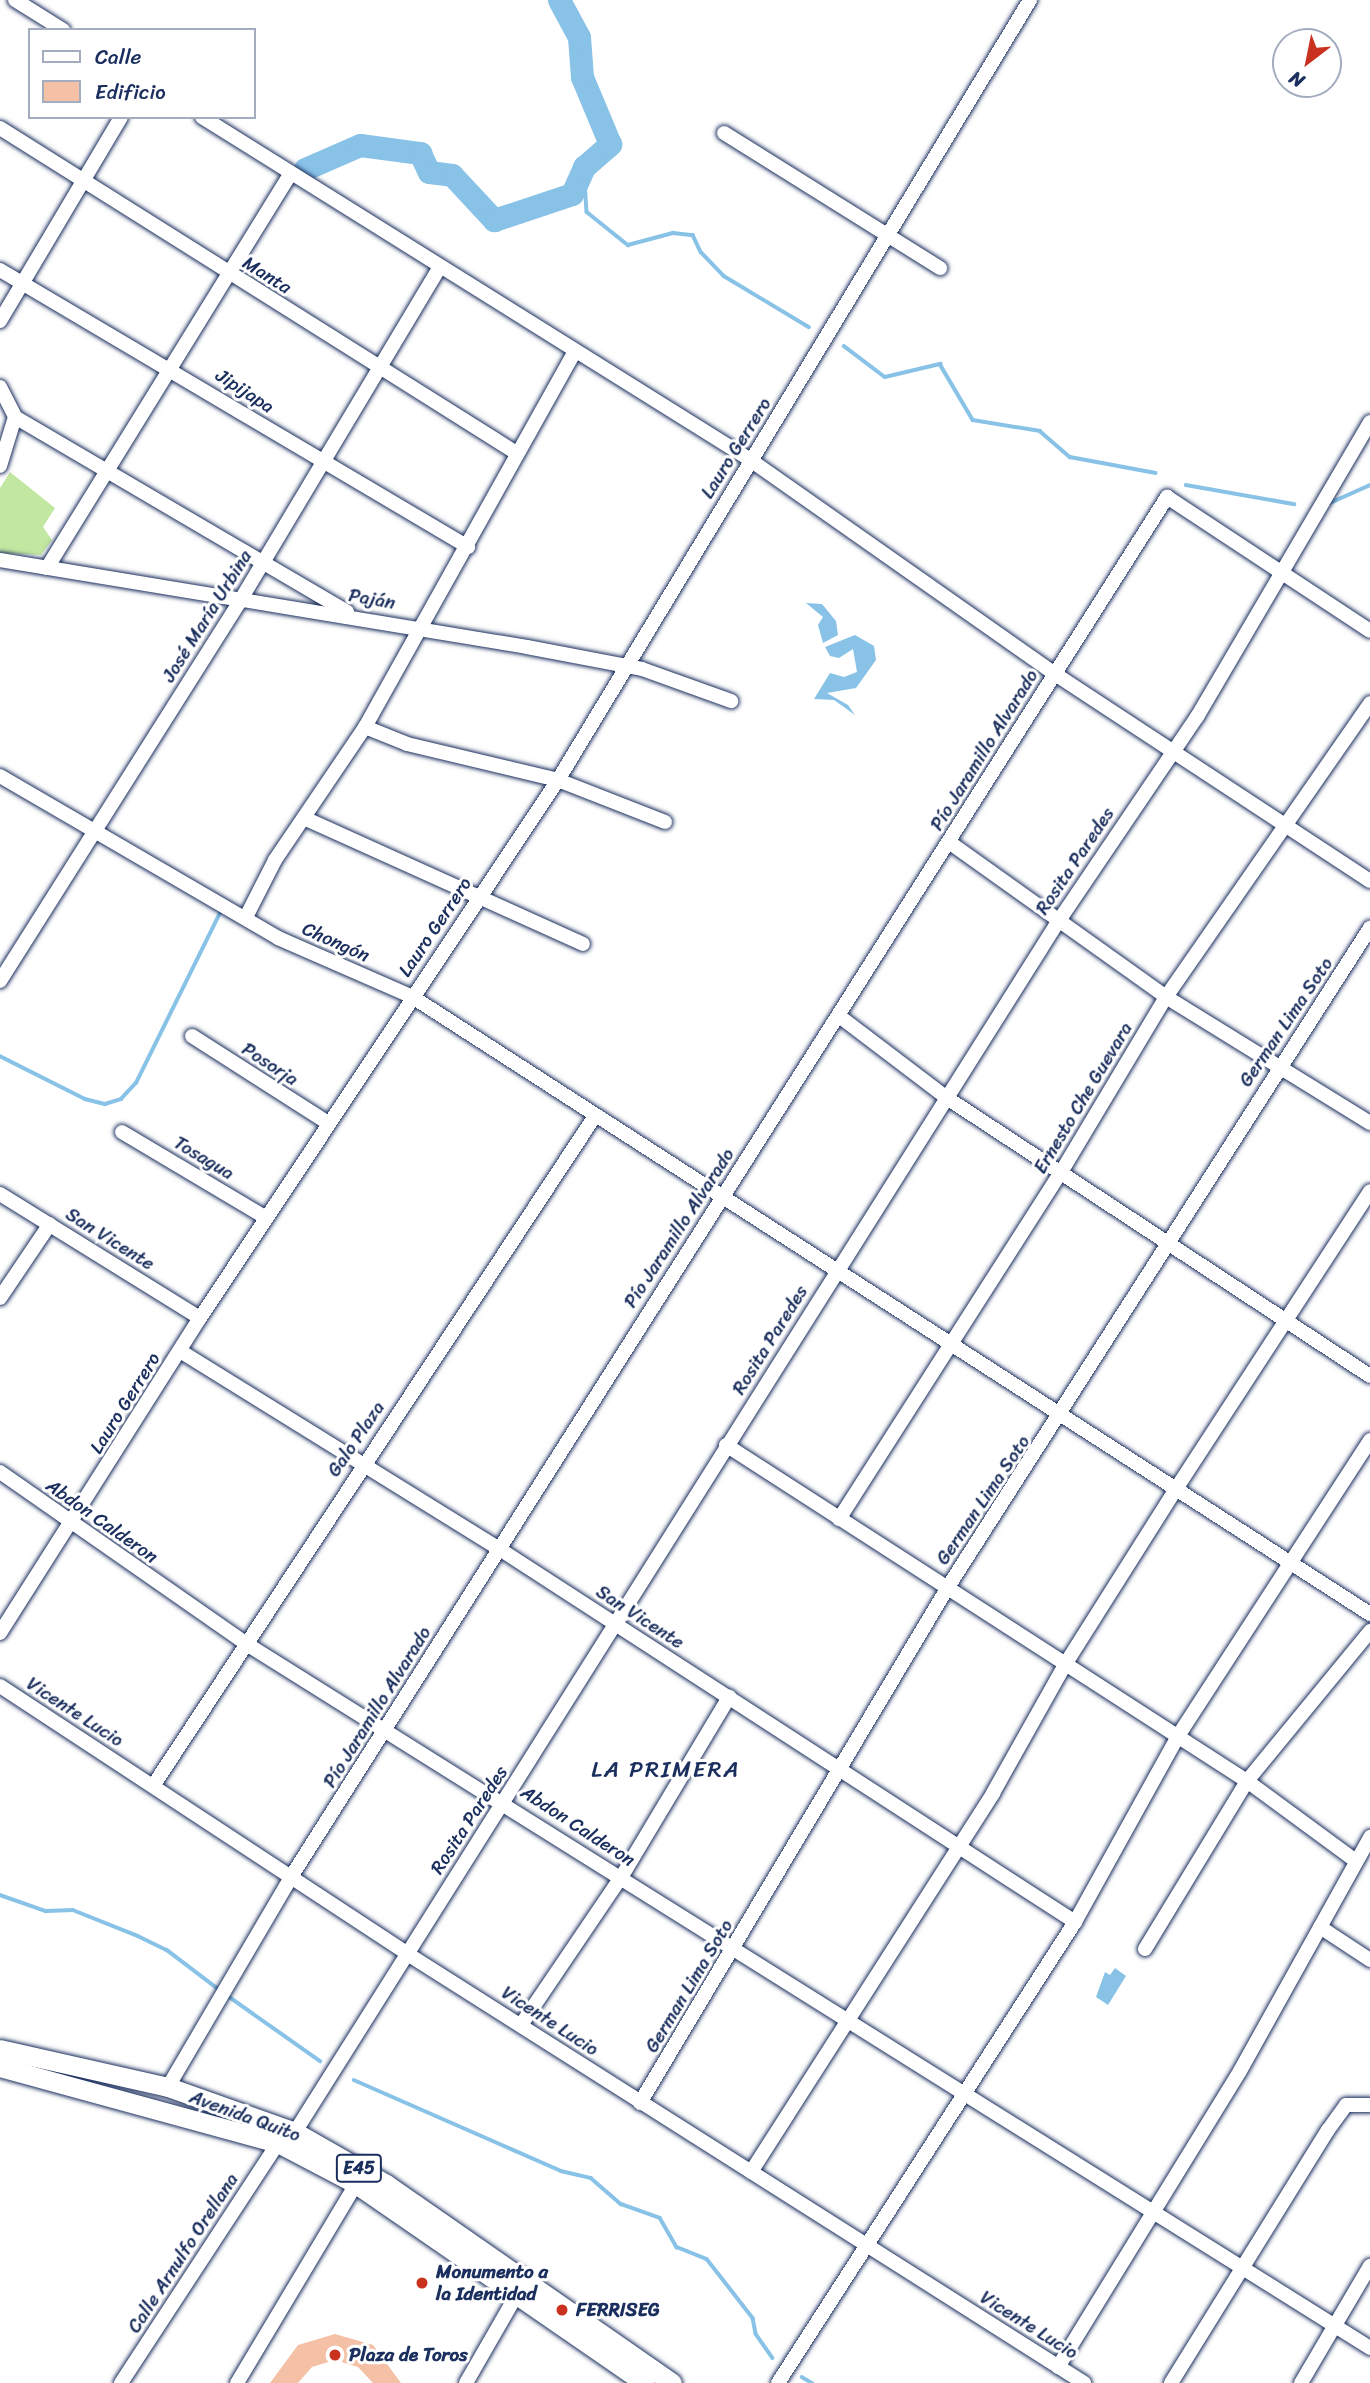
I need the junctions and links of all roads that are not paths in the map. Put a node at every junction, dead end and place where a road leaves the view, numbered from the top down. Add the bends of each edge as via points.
1 (15, 0) edge
2 (1030, 0) edge
3 (60, 28) edge
4 (120, 119) edge
5 (205, 119) edge
6 (0, 128) edge
7 (724, 133) dead end
8 (291, 173) junction
9 (84, 180) junction
10 (885, 234) junction
11 (440, 267) junction
12 (940, 268) dead end
13 (0, 270) edge
14 (232, 276) junction
15 (21, 283) junction
16 (0, 321) edge
17 (575, 352) junction
18 (172, 368) junction
19 (379, 368) junction
20 (0, 387) edge
21 (15, 417) junction
22 (1369, 427) edge
23 (515, 452) junction
24 (749, 459) junction
25 (322, 463) junction
26 (0, 466) edge
27 (105, 472) junction
28 (468, 547) junction
29 (0, 560) edge
30 (264, 560) junction
31 (47, 569) junction
32 (1281, 571) junction
33 (240, 601) junction
34 (351, 614) junction
35 (420, 628) junction
36 (1370, 631) edge
37 (627, 667) junction
38 (1055, 674) junction
39 (731, 701) dead end
40 (1370, 703) edge
41 (365, 727) junction
42 (1173, 749) junction
43 (0, 776) edge
44 (558, 780) junction
45 (304, 818) junction
46 (665, 822) dead end
47 (1285, 825) junction
48 (94, 832) junction
49 (949, 842) junction
50 (1370, 881) edge
51 (477, 900) junction
52 (246, 917) junction
53 (1058, 922) junction
54 (1370, 928) edge
55 (583, 944) dead end
56 (0, 981) edge
57 (411, 996) junction
58 (1166, 997) junction
59 (839, 1016) junction
60 (192, 1036) dead end
61 (1276, 1067) junction
62 (947, 1098) junction
63 (595, 1116) junction
64 (328, 1123) junction
65 (1370, 1123) edge
66 (122, 1132) dead end
67 (1060, 1174) junction
68 (1370, 1191) edge
69 (0, 1194) edge
70 (721, 1199) junction
71 (266, 1218) junction
72 (50, 1224) junction
73 (1170, 1243) junction
74 (838, 1270) junction
75 (0, 1298) edge
76 (200, 1318) junction
77 (1284, 1320) junction
78 (952, 1343) junction
79 (180, 1351) junction
80 (1370, 1376) edge
81 (1060, 1417) junction
82 (1370, 1440) edge
83 (726, 1445) junction
84 (361, 1467) junction
85 (0, 1472) edge
86 (1174, 1492) junction
87 (839, 1519) junction
88 (72, 1525) junction
89 (498, 1548) junction
90 (1293, 1566) junction
91 (948, 1587) junction
92 (1370, 1614) edge
93 (617, 1626) junction
94 (1370, 1631) edge
95 (0, 1633) edge
96 (245, 1643) junction
97 (1066, 1663) junction
98 (0, 1686) edge
99 (729, 1698) junction
100 (387, 1730) junction
101 (1178, 1736) junction
102 (839, 1768) junction
103 (1247, 1781) junction
104 (153, 1786) junction
105 (505, 1801) junction
106 (1370, 1837) edge
107 (957, 1849) junction
108 (1356, 1861) junction
109 (622, 1876) junction
110 (290, 1877) junction
111 (1075, 1922) junction
112 (1320, 1927) junction
113 (734, 1949) junction
114 (1145, 1949) dead end
115 (406, 1953) junction
116 (1370, 1960) edge
117 (844, 2021) junction
118 (522, 2025) junction
119 (0, 2049) edge
120 (0, 2067) edge
121 (168, 2087) junction
122 (961, 2096) junction
123 (640, 2103) junction
124 (1370, 2105) edge
125 (295, 2132) junction
126 (278, 2143) junction
127 (751, 2172) junction
128 (356, 2184) junction
129 (1150, 2213) junction
130 (864, 2243) junction
131 (1370, 2266) edge
132 (1240, 2270) junction
133 (516, 2296) junction
134 (1335, 2327) junction
135 (1370, 2348) edge
136 (1058, 2367) junction
137 (641, 2382) edge
138 (121, 2383) edge
139 (237, 2383) edge
140 (466, 2383) edge
141 (673, 2383) edge
142 (778, 2383) edge
143 (1084, 2383) edge
144 (1171, 2383) edge
145 (1301, 2383) edge

1 - 3 street
2 - 10 street, Lauro Gerrero
4 - 9 street
5 - 8 street
6 - 9 street, Manta
7 - 10 street
8 - 11 street
8 - 14 street
9 - 14 street, Manta
9 - 15 street
10 - 12 street
10 - 24 street, Lauro Gerrero via 823,349
11 - 17 street
11 - 19 street, José María Urbina
13 - 15 street, Jipijapa
14 - 18 street
14 - 19 street, Manta
15 - 16 street
15 - 18 street, Jipijapa
17 - 23 street
17 - 24 street
18 - 25 street, Jipijapa
18 - 27 street
19 - 23 street, Manta
19 - 25 street, José María Urbina
20 - 21 street
21 - 26 street
21 - 27 street
22 - 32 street, Rosita Paredes
23 - 28 street
24 - 37 street, Lauro Gerrero
24 - 38 street
25 - 28 street, Jipijapa
25 - 30 street, José María Urbina
27 - 30 street
27 - 31 street
28 - 35 street
29 - 31 street, Paján
30 - 33 street, José María Urbina
30 - 34 street
31 - 33 street, Paján
32 - 36 street
32 - 38 street, Pío Jaramillo Alvarado via 1167,497
32 - 42 street, Rosita Paredes via 1197,717
33 - 34 street, Paján
33 - 48 street, José María Urbina
34 - 35 street, Paján
35 - 37 street, Paján
35 - 41 street
37 - 39 street, Paján
37 - 44 street, Lauro Gerrero
38 - 42 street
38 - 49 street, Pío Jaramillo Alvarado
40 - 47 street, Ernesto Che Guevara
41 - 44 street via 407,744
41 - 45 street
42 - 47 street
42 - 53 street, Rosita Paredes
43 - 48 street, Chongón
44 - 46 street
44 - 51 street, Lauro Gerrero
45 - 51 street
45 - 52 street
47 - 50 street
47 - 58 street, Ernesto Che Guevara
48 - 52 street, Chongón
48 - 56 street, José María Urbina
49 - 53 street
49 - 59 street, Pío Jaramillo Alvarado
51 - 55 street
51 - 57 street, Lauro Gerrero
52 - 57 street, Chongón via 278,938
53 - 58 street
53 - 62 street, Rosita Paredes
54 - 61 street, German Lima Soto
57 - 63 street, Chongón
57 - 64 street, Lauro Gerrero
58 - 61 street
58 - 67 street, Ernesto Che Guevara
59 - 62 street
59 - 70 street, Pío Jaramillo Alvarado
60 - 64 street, Posorja
61 - 65 street
61 - 73 street, German Lima Soto
62 - 67 street
62 - 74 street, Rosita Paredes
63 - 70 street, Chongón
63 - 84 street, Galo Plaza
64 - 71 street, Lauro Gerrero
66 - 71 street, Tosagua
67 - 73 street
67 - 78 street, Ernesto Che Guevara
68 - 77 street
69 - 72 street, San Vicente
70 - 74 street, Chongón
70 - 89 street, Pío Jaramillo Alvarado
71 - 76 street, Lauro Gerrero
72 - 75 street
72 - 76 street, San Vicente
73 - 77 street
73 - 81 street, German Lima Soto
74 - 78 street, Chongón
74 - 83 street, Rosita Paredes
76 - 79 street, Lauro Gerrero
77 - 80 street
77 - 86 street
78 - 81 street, Chongón
78 - 87 street, Ernesto Che Guevara
79 - 84 street, San Vicente
79 - 88 street, Lauro Gerrero
81 - 86 street, Chongón
81 - 91 street, German Lima Soto
82 - 90 street
83 - 87 street
83 - 93 street, Rosita Paredes
84 - 89 street, San Vicente
84 - 96 street, Galo Plaza
85 - 88 street, Abdon Calderon
86 - 90 street, Chongón
86 - 97 street
87 - 91 street
88 - 95 street, Lauro Gerrero
88 - 96 street, Abdon Calderon
89 - 93 street, San Vicente
89 - 100 street, Pío Jaramillo Alvarado
90 - 92 street, Chongón
90 - 101 street
91 - 97 street
91 - 102 street, German Lima Soto
93 - 99 street, San Vicente
93 - 105 street, Rosita Paredes
94 - 103 street
96 - 100 street, Abdon Calderon
96 - 104 street, Galo Plaza
97 - 101 street
97 - 107 street
98 - 104 street, Vicente Lucio
99 - 102 street, San Vicente
99 - 109 street
100 - 105 street, Abdon Calderon
100 - 110 street, Pío Jaramillo Alvarado
101 - 103 street
101 - 111 street
102 - 107 street, San Vicente
102 - 113 street, German Lima Soto
103 - 108 street
103 - 114 street
104 - 110 street, Vicente Lucio
105 - 109 street, Abdon Calderon
105 - 115 street, Rosita Paredes
106 - 108 street
107 - 111 street, San Vicente
107 - 117 street
108 - 112 street
109 - 113 street, Abdon Calderon
109 - 118 street
110 - 115 street, Vicente Lucio
110 - 121 street, Pío Jaramillo Alvarado
111 - 122 street
112 - 116 street
112 - 129 street via 1240,2071
113 - 117 street, Abdon Calderon
113 - 123 street, German Lima Soto
115 - 118 street, Vicente Lucio
115 - 125 street, Rosita Paredes
117 - 122 street, Abdon Calderon
117 - 127 street
118 - 123 street, Vicente Lucio
119 - 121 highway, Avenida Quito / E45
120 - 126 highway, Avenida Quito / E45
121 - 125 highway, Avenida Quito / E45
122 - 129 street, Abdon Calderon
122 - 130 street
123 - 127 street, Vicente Lucio
124 - 132 street via 1346,2105
125 - 141 highway, Avenida Quito / E45 via 386,2184
126 - 128 highway, Avenida Quito / E45
126 - 138 street, Calle Arnulfo Orellana
127 - 130 street, Vicente Lucio
128 - 133 highway, Avenida Quito / E45
128 - 139 street
129 - 132 street, Abdon Calderon
129 - 136 street
130 - 136 street, Vicente Lucio
130 - 142 street
131 - 134 street
132 - 134 street, Abdon Calderon
132 - 144 street
133 - 137 highway, Avenida Quito / E45
133 - 140 street
134 - 135 street, Abdon Calderon
134 - 145 street
136 - 143 street, Vicente Lucio

